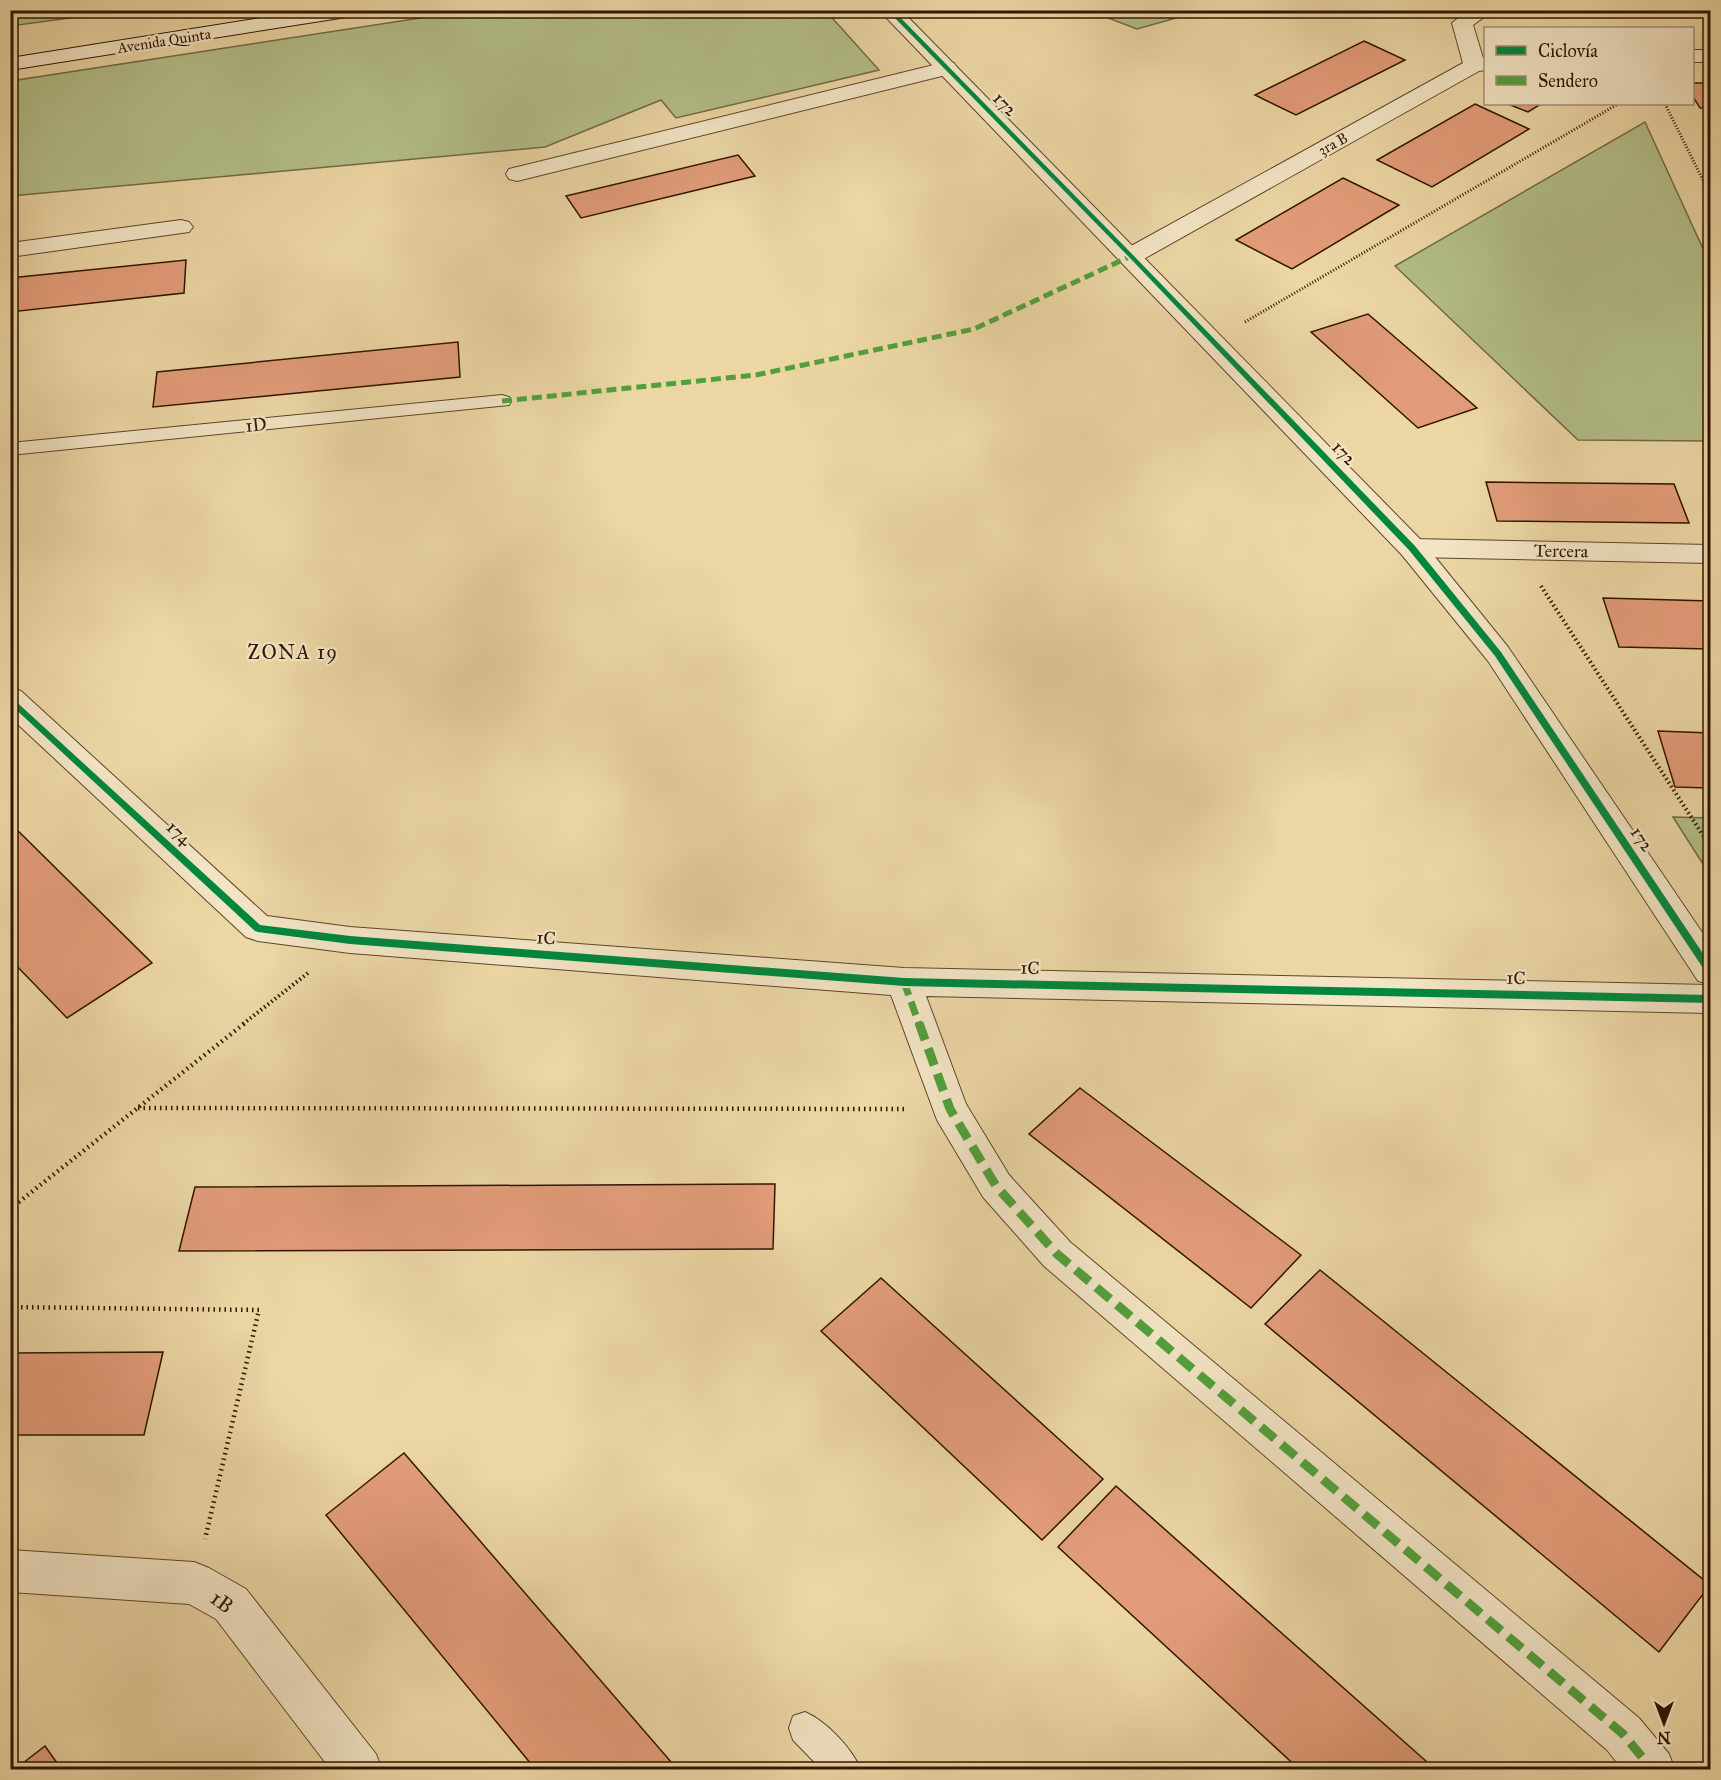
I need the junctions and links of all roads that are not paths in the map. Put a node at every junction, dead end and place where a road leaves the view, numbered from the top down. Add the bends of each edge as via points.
1 (353, 10) edge
2 (889, 10) edge
3 (1484, 10) edge
4 (1710, 56) edge
5 (1694, 57) edge
6 (10, 64) edge
7 (1480, 65) edge
8 (946, 68) junction
9 (517, 174) dead end
10 (181, 227) dead end
11 (10, 250) edge
12 (1131, 256) junction
13 (502, 401) dead end
14 (10, 449) edge
15 (1412, 548) junction
16 (1710, 554) edge
17 (10, 699) edge
18 (350, 940) joint
19 (1710, 971) edge
20 (904, 982) junction
21 (1710, 999) edge
22 (10, 1571) edge
23 (805, 1728) dead end
24 (360, 1770) edge
25 (845, 1770) edge
26 (1653, 1770) edge

1 - 6 street, Avenida Quinta
2 - 8 street, 172
3 - 7 street, 3ra B via 1462,23
4 - 5 street
7 - 12 street, 3ra B
8 - 9 street
8 - 12 street, 172
10 - 11 street
12 - 15 street, 172
13 - 14 lane, 1D
15 - 16 street, Tercera
15 - 19 street, 172 via 1498,654
17 - 18 street, 174 via 258,928
18 - 20 street, 1C
20 - 21 street, 1C
20 - 26 street via 950,1110 996,1186 1057,1254 1623,1734
22 - 24 street, 1B via 194,1583 231,1604
23 - 25 lane

